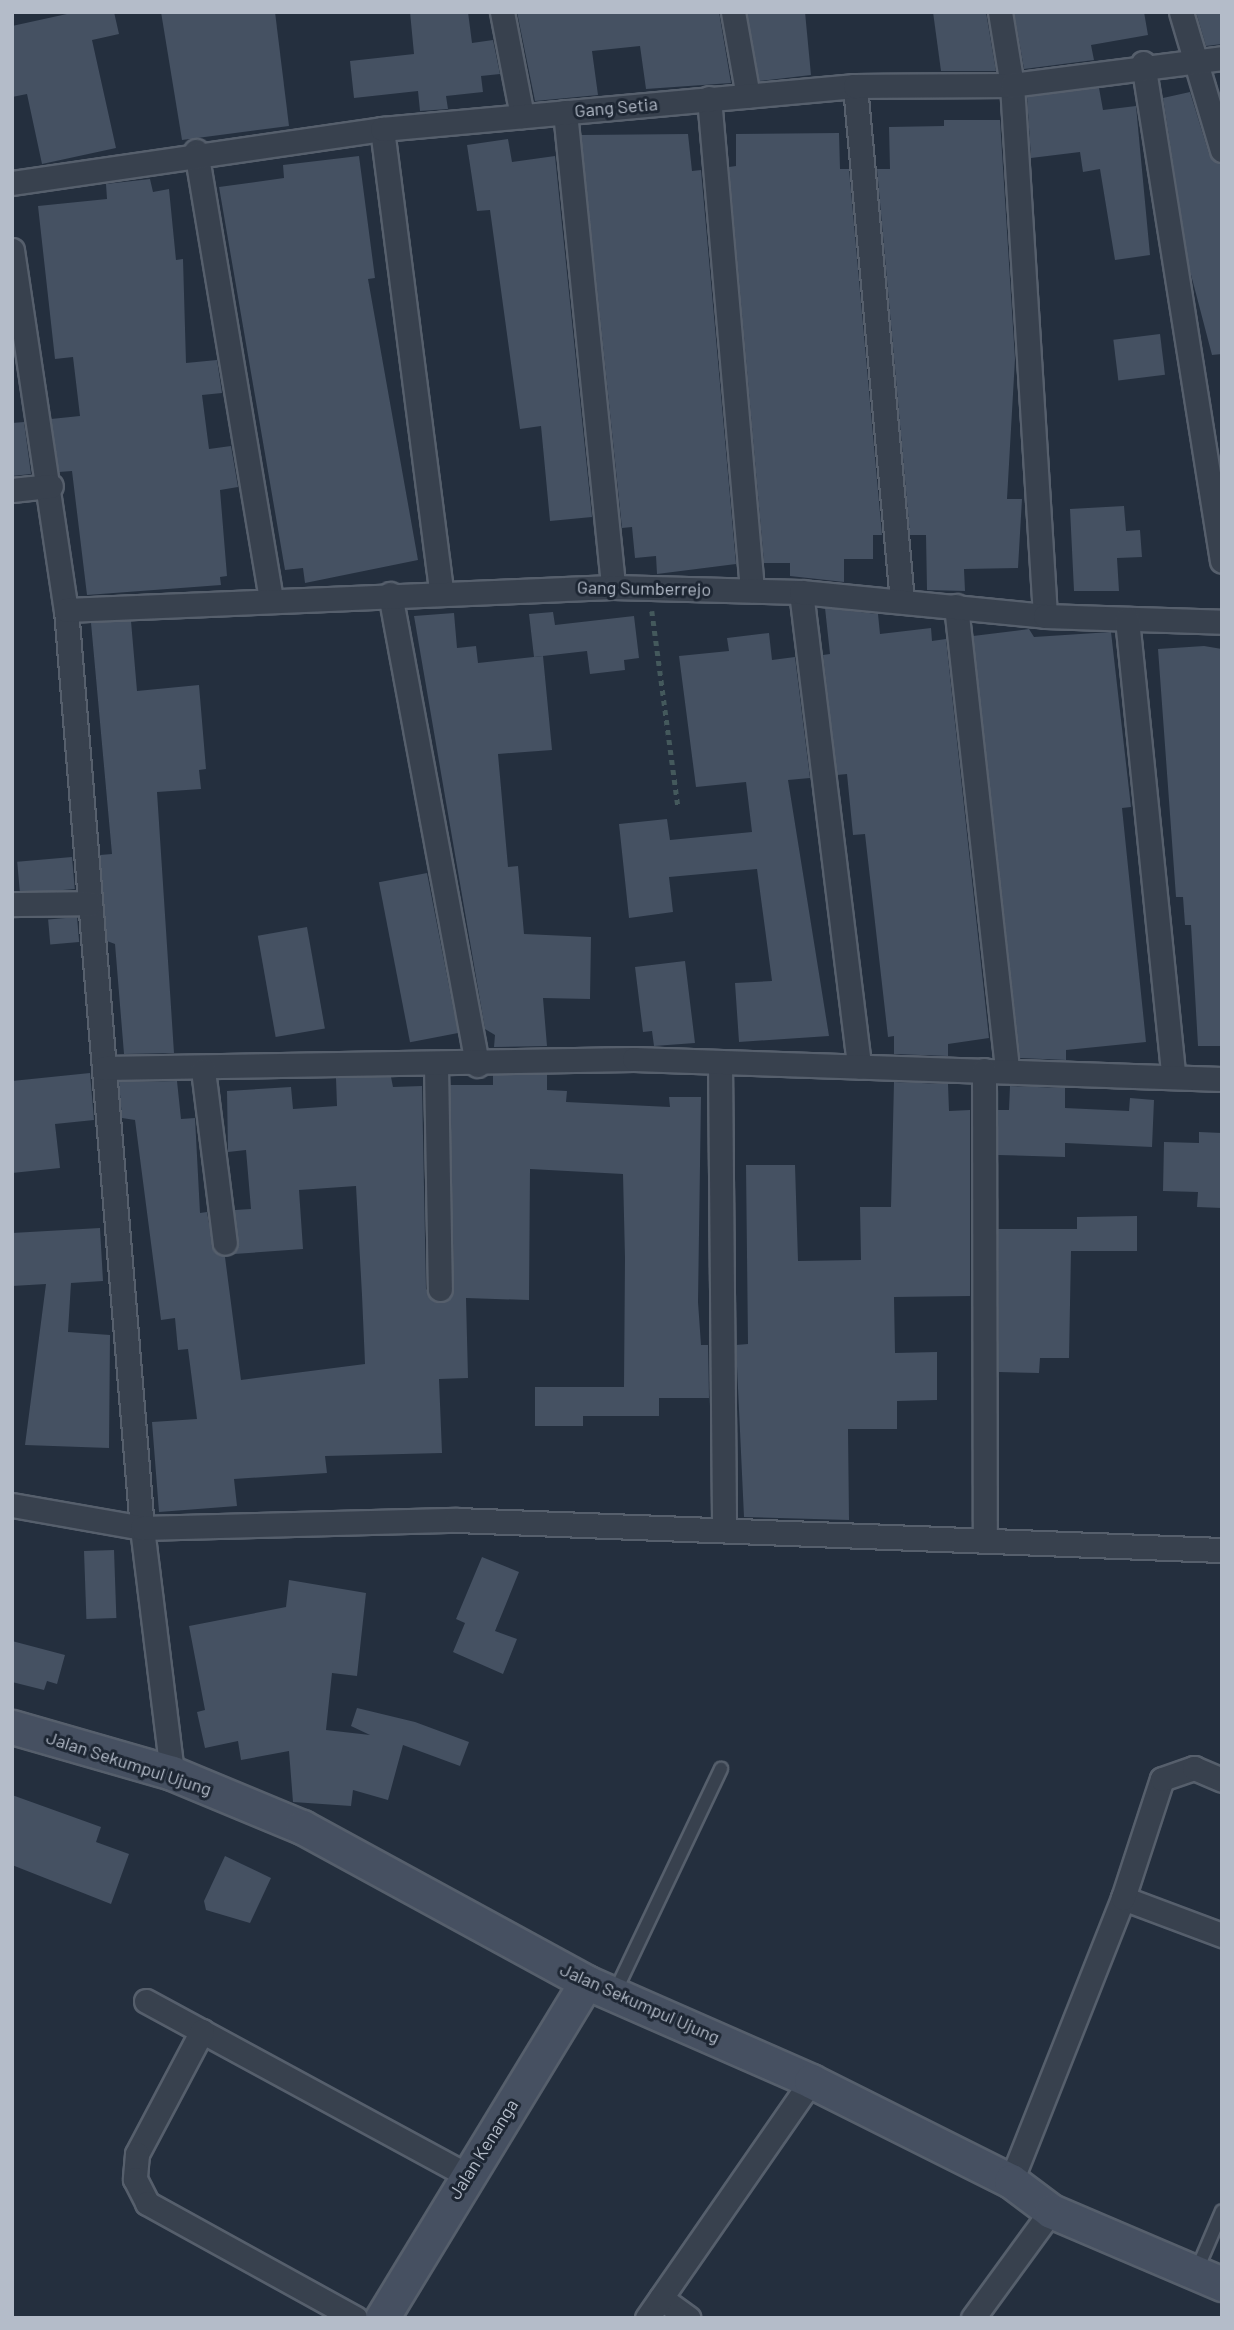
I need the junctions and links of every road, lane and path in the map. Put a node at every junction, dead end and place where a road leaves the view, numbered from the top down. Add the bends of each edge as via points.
1 (502, 12) edge
2 (733, 12) edge
3 (1000, 12) edge
4 (1181, 12) edge
5 (1222, 58) edge
6 (1191, 61) junction
7 (1143, 63) junction
8 (1012, 85) junction
9 (855, 86) junction
10 (748, 96) junction
11 (709, 98) junction
12 (565, 112) junction
13 (522, 116) junction
14 (382, 129) junction
15 (1222, 150) edge
16 (196, 151) junction
17 (12, 183) edge
18 (12, 250) edge
19 (21, 359) edge
20 (51, 486) junction
21 (12, 490) edge
22 (1222, 561) edge
23 (613, 587) junction
24 (648, 589) junction
25 (441, 590) junction
26 (752, 590) junction
27 (801, 592) junction
28 (390, 594) junction
29 (271, 597) junction
30 (902, 601) junction
31 (956, 606) junction
32 (66, 610) junction
33 (1045, 616) junction
34 (1127, 619) junction
35 (1222, 622) edge
36 (678, 805) dead end
37 (90, 903) junction
38 (12, 904) edge
39 (720, 1062) junction
40 (477, 1065) junction
41 (436, 1066) junction
42 (859, 1066) junction
43 (104, 1068) junction
44 (203, 1070) junction
45 (995, 1070) junction
46 (1173, 1075) junction
47 (1222, 1079) edge
48 (225, 1243) dead end
49 (440, 1289) dead end
50 (12, 1505) edge
51 (142, 1528) junction
52 (724, 1530) junction
53 (985, 1539) junction
54 (1222, 1550) edge
55 (12, 1727) edge
56 (721, 1769) dead end
57 (172, 1773) junction
58 (1222, 1780) edge
59 (1123, 1898) junction
60 (1222, 1935) edge
61 (601, 1986) junction
62 (146, 2001) dead end
63 (202, 2031) junction
64 (811, 2081) junction
65 (467, 2175) junction
66 (1011, 2181) junction
67 (1052, 2211) junction
68 (1222, 2211) edge
69 (1209, 2278) edge
70 (661, 2298) junction
71 (355, 2318) edge
72 (382, 2318) edge
73 (647, 2318) edge
74 (689, 2318) edge
75 (973, 2318) edge

1 - 13 street
2 - 10 street
3 - 8 street
4 - 6 street
5 - 6 street, Gang Setia
6 - 7 street, Gang Setia
6 - 15 street
7 - 8 street, Gang Setia
7 - 22 street
8 - 9 street, Gang Setia
8 - 33 street
9 - 10 street, Gang Setia
9 - 30 street
10 - 11 street, Gang Setia
11 - 12 street, Gang Setia
11 - 26 street
12 - 13 street, Gang Setia
12 - 23 street
13 - 14 street, Gang Setia
14 - 16 street, Gang Setia
14 - 25 street
16 - 17 street, Gang Setia
16 - 29 street
18 - 19 street
19 - 20 street
20 - 21 street
20 - 32 street
23 - 24 street, Gang Sumberrejo
23 - 25 street, Gang Sumberrejo
24 - 26 street, Gang Sumberrejo
24 - 36 path
25 - 28 street, Gang Sumberrejo
26 - 27 street, Gang Sumberrejo
27 - 30 street, Gang Sumberrejo
27 - 42 street
28 - 29 street, Gang Sumberrejo
28 - 40 street
29 - 32 street, Gang Sumberrejo
30 - 31 street, Gang Sumberrejo
31 - 33 street, Gang Sumberrejo
31 - 45 street
32 - 37 street
33 - 34 street, Gang Sumberrejo
34 - 35 street, Gang Sumberrejo
34 - 46 street
37 - 38 street
37 - 43 street
39 - 40 street
39 - 42 street
39 - 52 street
40 - 41 street
41 - 44 street
41 - 49 street
42 - 45 street
43 - 44 street
43 - 51 street
44 - 48 street
45 - 46 street
45 - 53 street
46 - 47 street
50 - 51 street
51 - 52 street via 457,1520
51 - 57 street
52 - 53 street
53 - 54 street
55 - 57 main road, Jalan Sekumpul Ujung
56 - 61 lane
57 - 61 main road, Jalan Sekumpul Ujung via 382,1866
58 - 59 street via 1194,1768 1162,1779
59 - 60 street
59 - 66 street
61 - 64 main road, Jalan Sekumpul Ujung
61 - 65 main road, Jalan Kenanga
62 - 63 street
63 - 65 street
63 - 71 street via 137,2154 135,2179 147,2203
64 - 66 main road, Jalan Sekumpul Ujung
64 - 70 street
65 - 72 main road, Jalan Kenanga
66 - 67 main road, Jalan Sekumpul Ujung
67 - 69 main road, Jalan Sekumpul Ujung
67 - 75 street
68 - 69 lane
70 - 73 street
70 - 74 street

